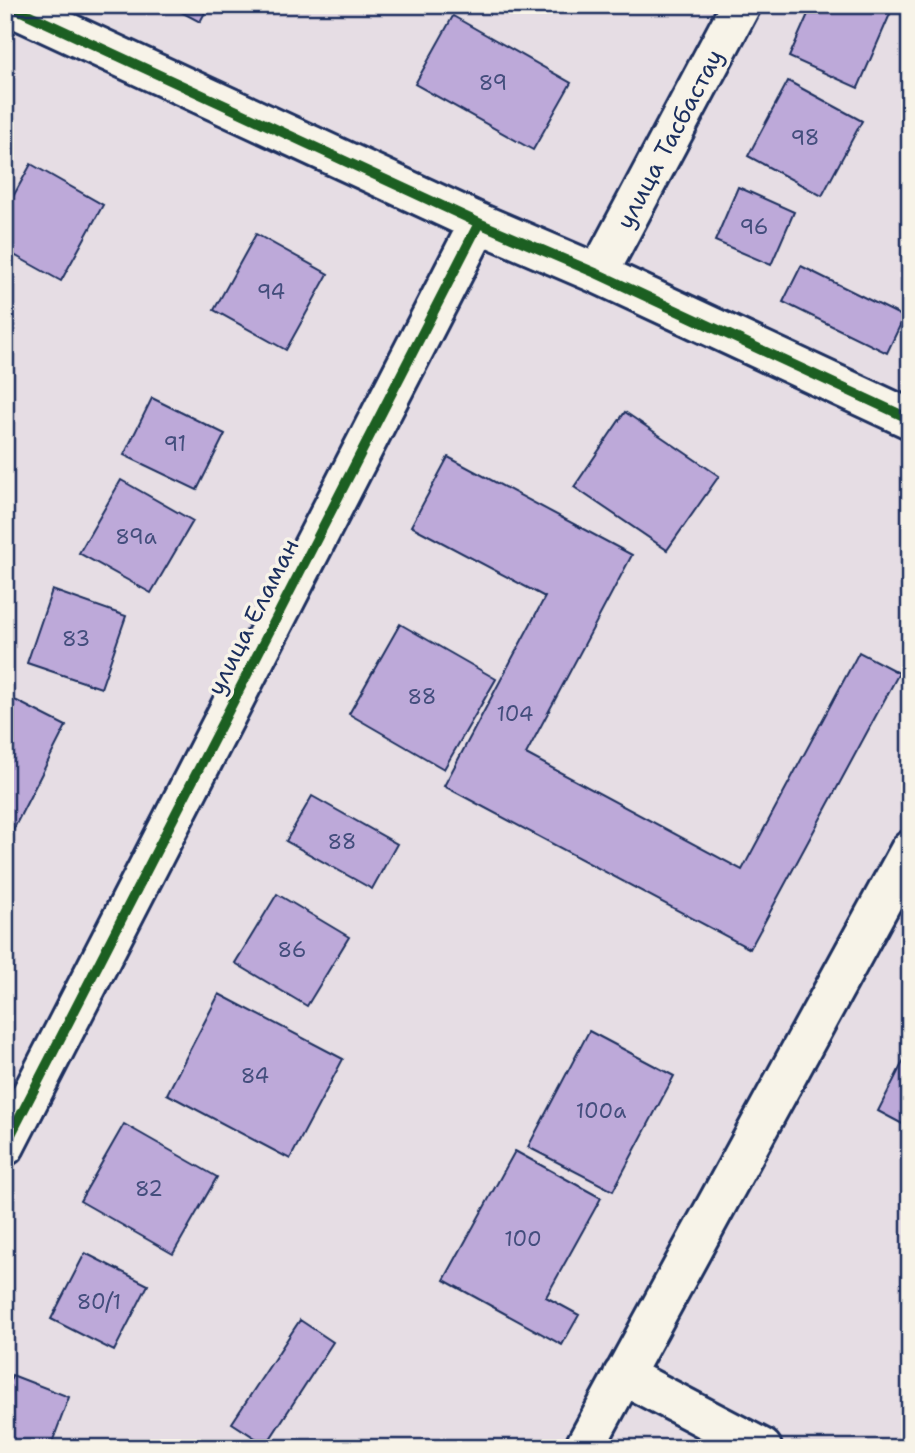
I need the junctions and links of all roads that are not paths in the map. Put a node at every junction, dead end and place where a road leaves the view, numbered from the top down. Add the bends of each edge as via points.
1 (8, 5) edge
2 (741, 5) edge
3 (479, 223) junction
4 (598, 274) junction
5 (910, 419) edge
6 (910, 850) edge
7 (5, 1146) edge
8 (624, 1375) junction
9 (584, 1448) edge
10 (762, 1448) edge

1 - 3 street
2 - 4 street, улица Тасбастау
3 - 4 street
3 - 7 street, улица Еламан
4 - 5 street
6 - 8 street
8 - 9 street
8 - 10 street

